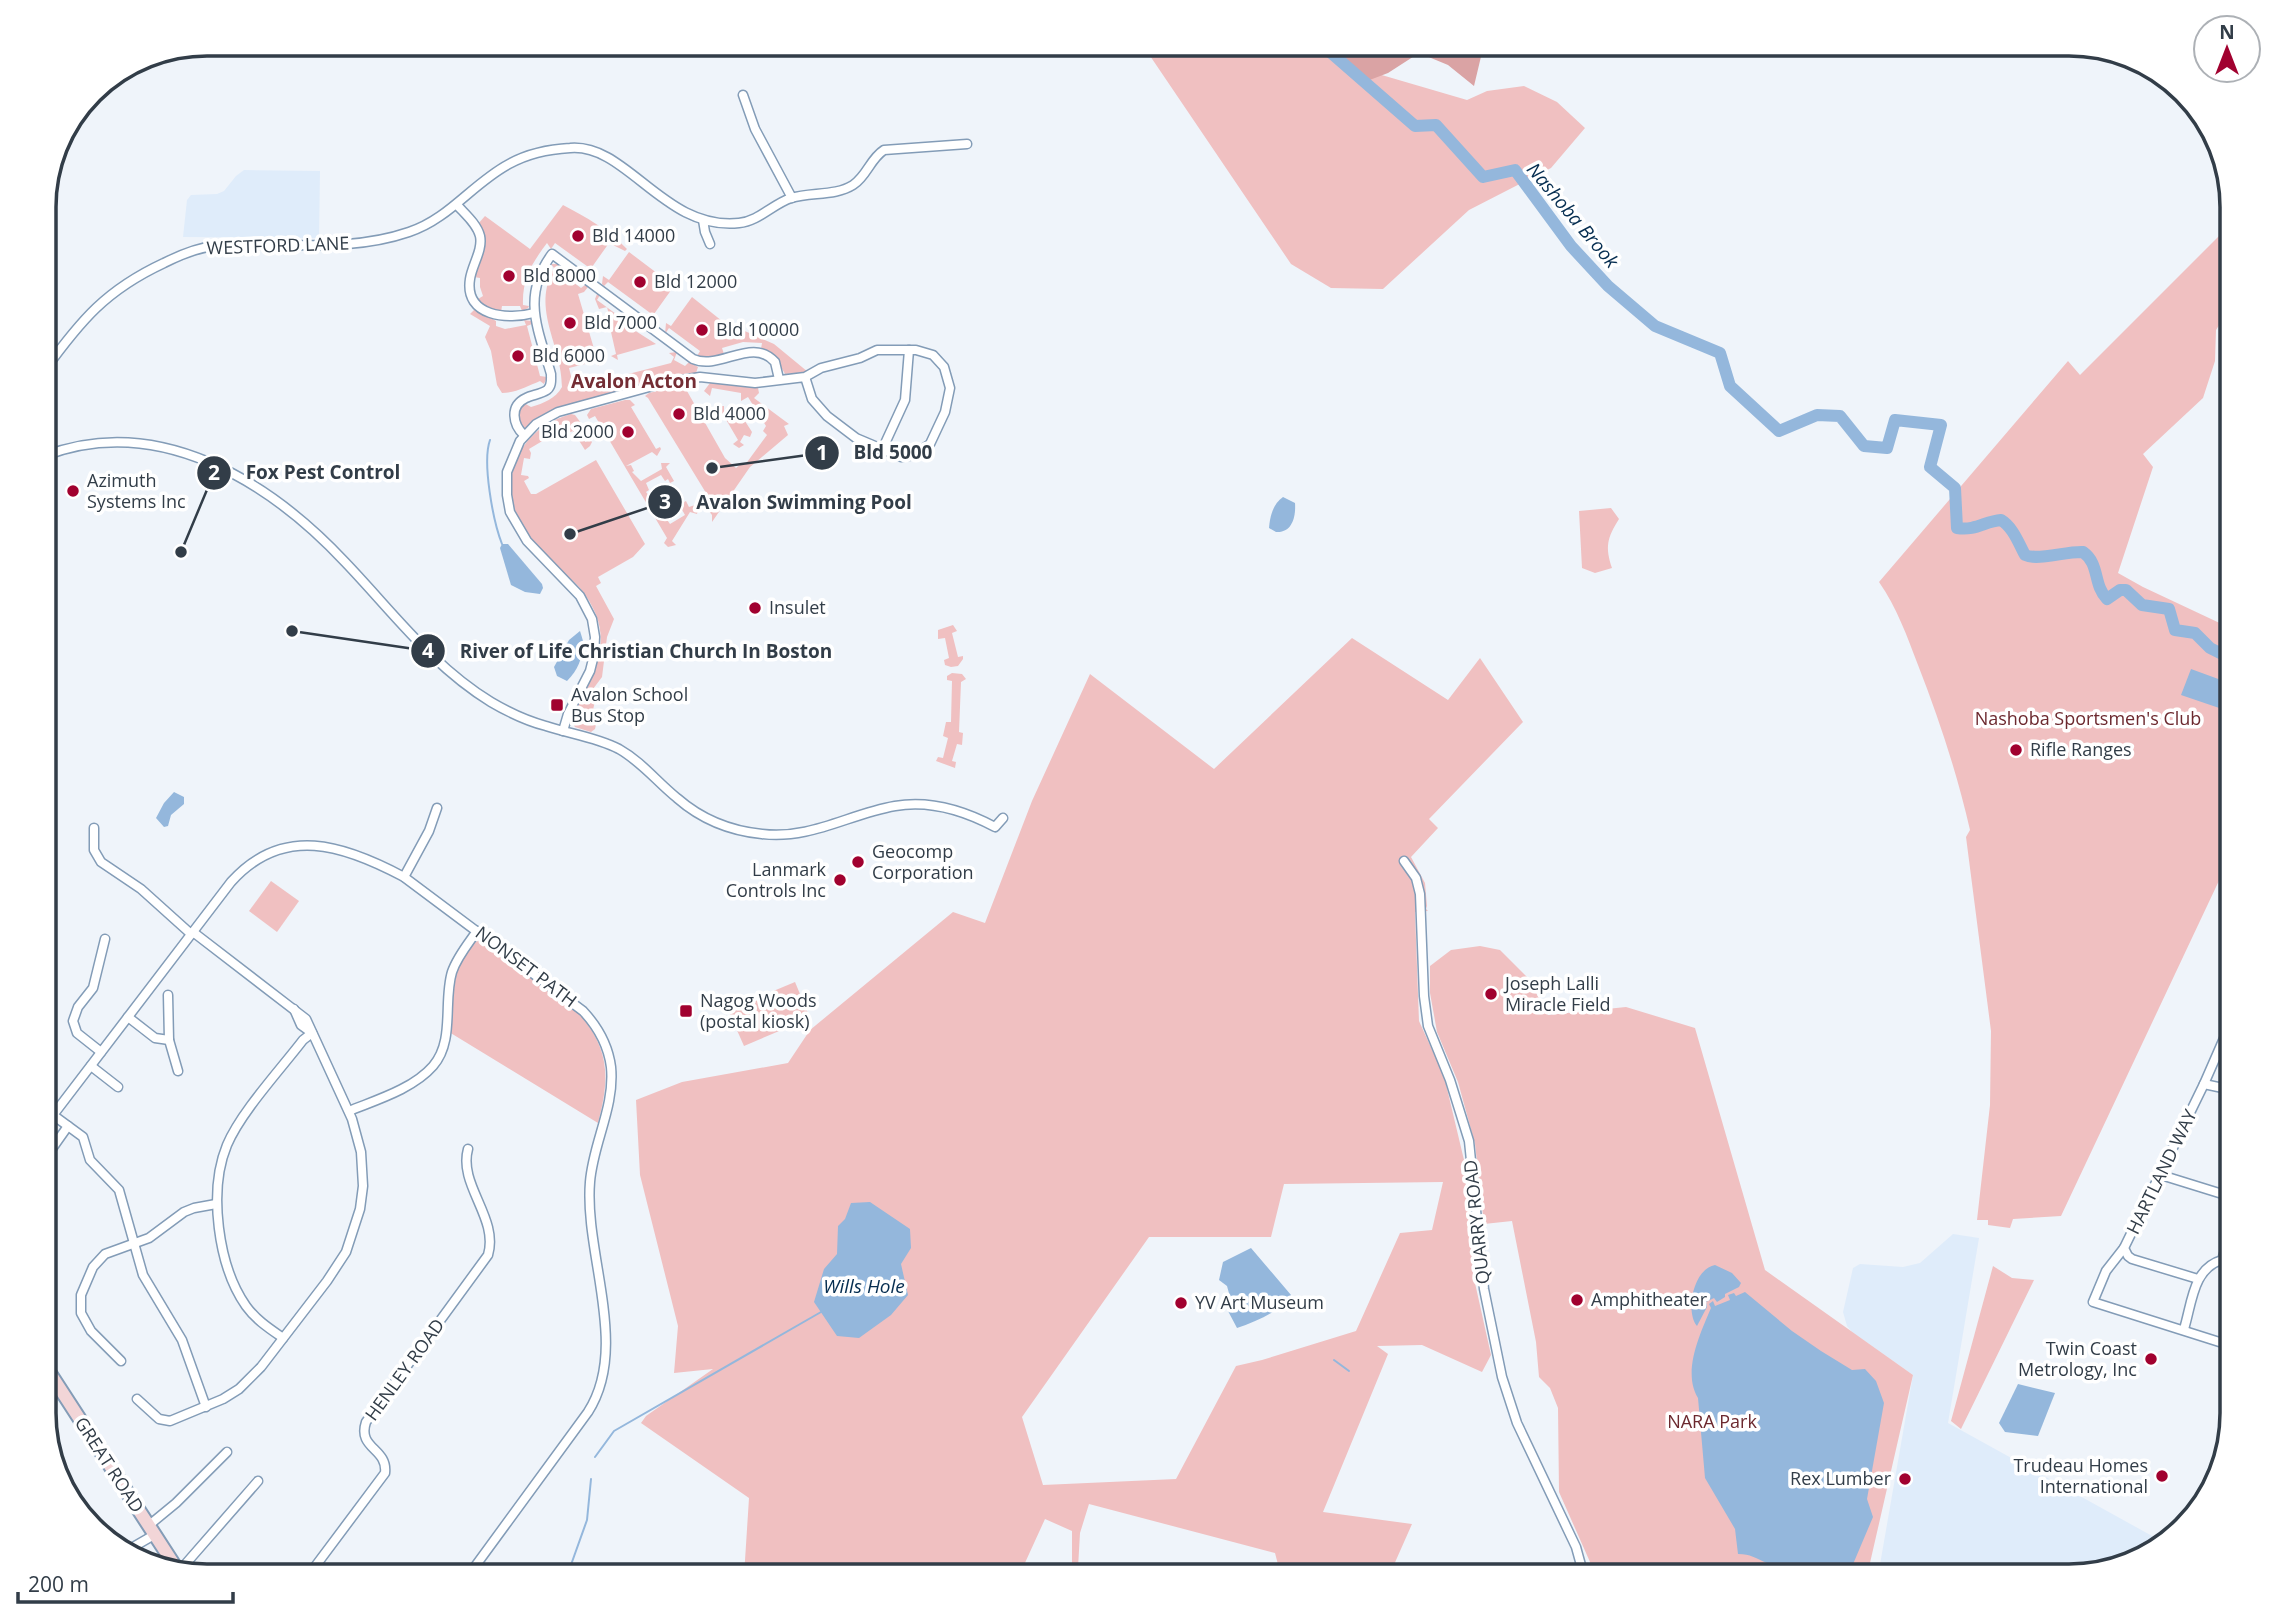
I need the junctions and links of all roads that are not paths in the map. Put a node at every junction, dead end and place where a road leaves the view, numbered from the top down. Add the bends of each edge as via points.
1 (743, 95) dead end
2 (967, 144) dead end
3 (792, 198) junction
4 (461, 202) junction
5 (703, 220) junction
6 (743, 223) junction
7 (758, 227) dead end
8 (710, 244) dead end
9 (534, 313) junction
10 (909, 350) junction
11 (56, 355) edge
12 (805, 377) junction
13 (779, 379) junction
14 (524, 435) junction
15 (882, 450) junction
16 (56, 452) edge
17 (563, 731) junction
18 (437, 808) dead end
19 (1003, 818) dead end
20 (94, 828) dead end
21 (1404, 860) dead end
22 (404, 877) junction
23 (477, 931) junction
24 (192, 933) junction
25 (105, 939) dead end
26 (168, 995) dead end
27 (128, 1017) junction
28 (312, 1033) junction
29 (169, 1040) junction
30 (2220, 1047) edge
31 (101, 1052) junction
32 (91, 1066) junction
33 (178, 1071) dead end
34 (2204, 1084) junction
35 (118, 1087) dead end
36 (2220, 1087) edge
37 (56, 1111) edge
38 (349, 1111) junction
39 (56, 1117) edge
40 (68, 1126) junction
41 (56, 1143) edge
42 (468, 1149) dead end
43 (2161, 1175) junction
44 (2220, 1193) edge
45 (216, 1204) junction
46 (133, 1243) junction
47 (2124, 1248) junction
48 (2220, 1261) edge
49 (2198, 1279) junction
50 (2184, 1329) junction
51 (283, 1338) junction
52 (2220, 1342) edge
53 (121, 1361) dead end
54 (56, 1383) edge
55 (138, 1399) dead end
56 (206, 1406) junction
57 (226, 1452) dead end
58 (258, 1481) dead end
59 (151, 1530) junction
60 (134, 1545) edge
61 (171, 1560) edge
62 (186, 1563) edge
63 (317, 1564) edge
64 (477, 1564) edge
65 (1581, 1564) edge

1 - 3 street via 755,129
2 - 3 street via 884,150 851,187
3 - 6 street
4 - 5 street, WESTFORD LANE via 512,162 553,150 583,148 607,156 657,196
4 - 9 street via 480,236 470,279 473,300 496,316
4 - 11 street, WESTFORD LANE via 418,229 372,241 304,247 213,246 188,252 133,278 106,298
5 - 6 street
5 - 8 street
6 - 7 street
9 - 13 street via 536,282 552,254 693,359 714,362 760,353 775,362
9 - 14 street via 551,379 549,389 522,399 516,407 515,422
10 - 12 street via 877,350
10 - 15 street via 905,400
10 - 15 street via 933,355 944,367 950,383 947,404 923,450 901,457
12 - 13 street
12 - 15 street via 812,399 827,416
13 - 14 street via 755,383 708,377 674,380 558,412
14 - 17 street via 507,472 510,512 527,541 580,596 595,637 590,671
16 - 17 street via 105,443 138,443 193,454 227,469 296,517 345,562 409,634 465,684 513,714
17 - 19 street via 615,747 642,764 694,811 743,831 802,833 911,804 939,806 995,827
18 - 22 street
20 - 24 street via 94,849 101,862
21 - 65 street, QUARRY ROAD via 1420,894 1428,1026 1469,1141 1478,1252 1502,1377 1517,1423
22 - 23 street, NONSET PATH
22 - 24 street, NONSET PATH via 338,849 285,847 257,859 238,875
23 - 38 street via 452,971 444,1042 435,1064 405,1086
23 - 64 street, NONSET PATH via 583,1010 605,1042 611,1078 589,1184 606,1341 603,1382 588,1412
24 - 27 street, NONSET PATH
24 - 28 street via 294,1009 306,1019
25 - 31 street via 93,988 73,1021 77,1032
26 - 29 street
27 - 29 street via 155,1038
27 - 31 street, NONSET PATH
28 - 38 street
28 - 45 street via 231,1138 220,1168
29 - 33 street
30 - 34 street, HARTLAND WAY
31 - 32 street, NONSET PATH
32 - 35 street
32 - 37 street, NONSET PATH
34 - 36 street
34 - 43 street, HARTLAND WAY
38 - 51 street via 362,1163 362,1197 354,1231 334,1271
39 - 40 street
40 - 41 street
40 - 46 street via 83,1137 89,1160 119,1190
42 - 63 street, HENLEY ROAD via 467,1169 488,1228 488,1255 366,1422 365,1439 384,1460 385,1473
43 - 44 street
43 - 47 street, HARTLAND WAY
45 - 46 street via 188,1209 154,1235
45 - 51 street via 225,1256 238,1293 251,1313
46 - 53 street via 99,1259 79,1301 87,1325
46 - 56 street via 146,1282 182,1339
47 - 49 street, HARTLAND WAY via 2132,1259
47 - 50 street, HARTLAND WAY via 2106,1271 2093,1302
48 - 49 street via 2210,1264
49 - 50 street
50 - 52 street
51 - 56 street via 247,1382
54 - 59 main road, GREAT ROAD
55 - 56 street via 166,1421
57 - 59 street
58 - 62 street
59 - 60 street
59 - 61 main road, GREAT ROAD

